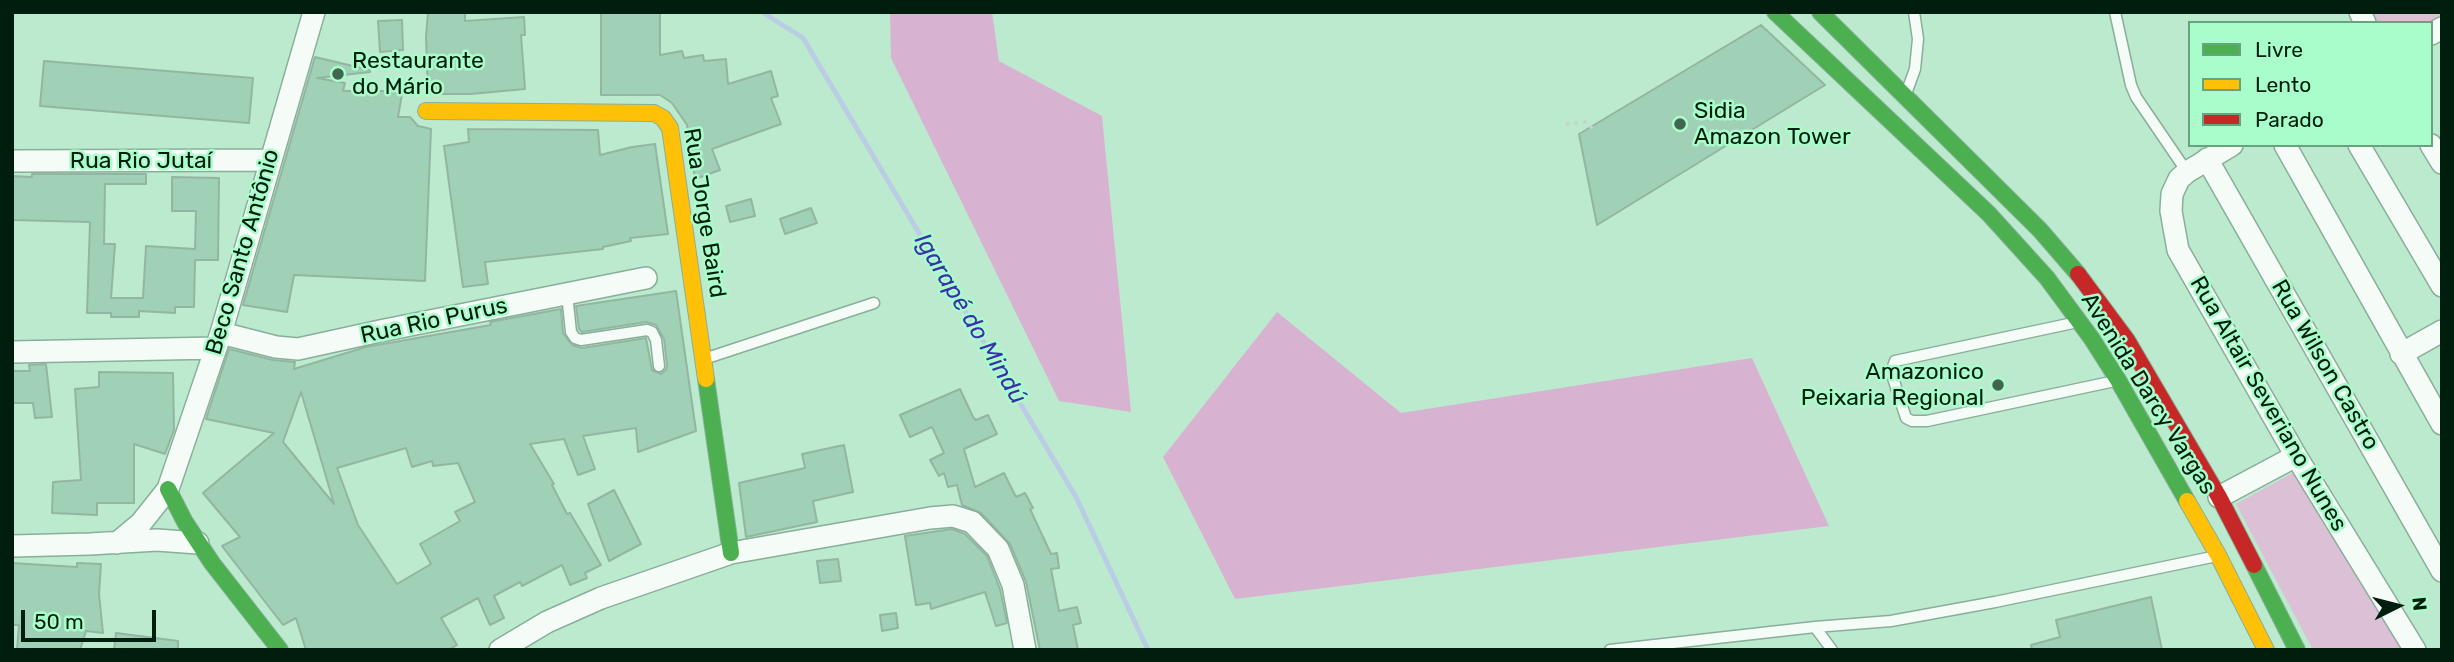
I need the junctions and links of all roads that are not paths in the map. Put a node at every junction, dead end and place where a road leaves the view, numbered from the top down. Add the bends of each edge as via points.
1 (314, 12) edge
2 (1775, 12) edge
3 (1914, 12) edge
4 (2115, 12) edge
5 (1822, 13) edge
6 (1905, 97) junction
7 (426, 111) dead end
8 (2228, 147) edge
9 (2286, 147) edge
10 (2360, 147) edge
11 (2432, 147) edge
12 (2207, 159) junction
13 (270, 160) junction
14 (12, 161) edge
15 (2442, 163) edge
16 (2187, 172) junction
17 (646, 278) dead end
18 (2442, 286) edge
19 (567, 294) junction
20 (874, 303) dead end
21 (2080, 321) junction
22 (2442, 331) edge
23 (219, 341) junction
24 (12, 352) edge
25 (2401, 354) junction
26 (704, 359) junction
27 (659, 366) dead end
28 (2118, 380) junction
29 (2442, 424) edge
30 (2296, 456) junction
31 (168, 489) junction
32 (2219, 497) junction
33 (117, 543) junction
34 (198, 543) junction
35 (12, 546) edge
36 (731, 553) junction
37 (2218, 555) junction
38 (2442, 571) edge
39 (1815, 627) junction
40 (280, 650) edge
41 (500, 650) edge
42 (1026, 650) edge
43 (1610, 650) edge
44 (1832, 650) edge
45 (2266, 650) edge
46 (2297, 650) edge
47 (2415, 650) edge

1 - 13 street, Beco Santo Antônio
2 - 21 main road, Avenida Darcy Vargas via 1989,214
3 - 6 lane via 1918,38 1915,69
4 - 16 lane via 2136,97
5 - 6 main road, Avenida Darcy Vargas
6 - 32 main road, Avenida Darcy Vargas via 2040,230 2096,296
7 - 26 main road, Rua Jorge Baird via 620,111 663,118 674,146
8 - 12 street, Rua Altair Severiano Nunes
9 - 25 street
10 - 18 street
11 - 15 street
12 - 16 street, Rua Altair Severiano Nunes
12 - 38 street, Rua Wilson Castro
13 - 14 street, Rua Rio Jutaí
13 - 23 street, Beco Santo Antônio
16 - 30 street, Rua Altair Severiano Nunes via 2172,194 2178,250
17 - 19 street, Rua Rio Purus
19 - 23 street, Rua Rio Purus via 298,349
19 - 27 lane via 575,338 647,330 656,340
20 - 26 lane
21 - 28 main road, Avenida Darcy Vargas
21 - 28 lane via 1895,361 1891,372 1906,418 1927,421
22 - 25 street
23 - 24 street, Rua Rio Purus
23 - 31 street, Beco Santo Antônio
25 - 29 street
26 - 36 main road, Rua Jorge Baird
28 - 37 main road, Avenida Darcy Vargas
30 - 32 street
30 - 47 street, Rua Altair Severiano Nunes
31 - 33 street, Beco Santo Antônio via 148,516
31 - 34 main road
32 - 46 main road, Avenida Darcy Vargas
33 - 34 street
33 - 35 street
34 - 40 main road
36 - 41 street via 601,598
36 - 42 street via 930,517 953,516 972,522 998,549 1013,586
37 - 39 lane via 1995,603 1891,621
37 - 45 main road, Avenida Darcy Vargas
39 - 43 lane
39 - 44 lane

